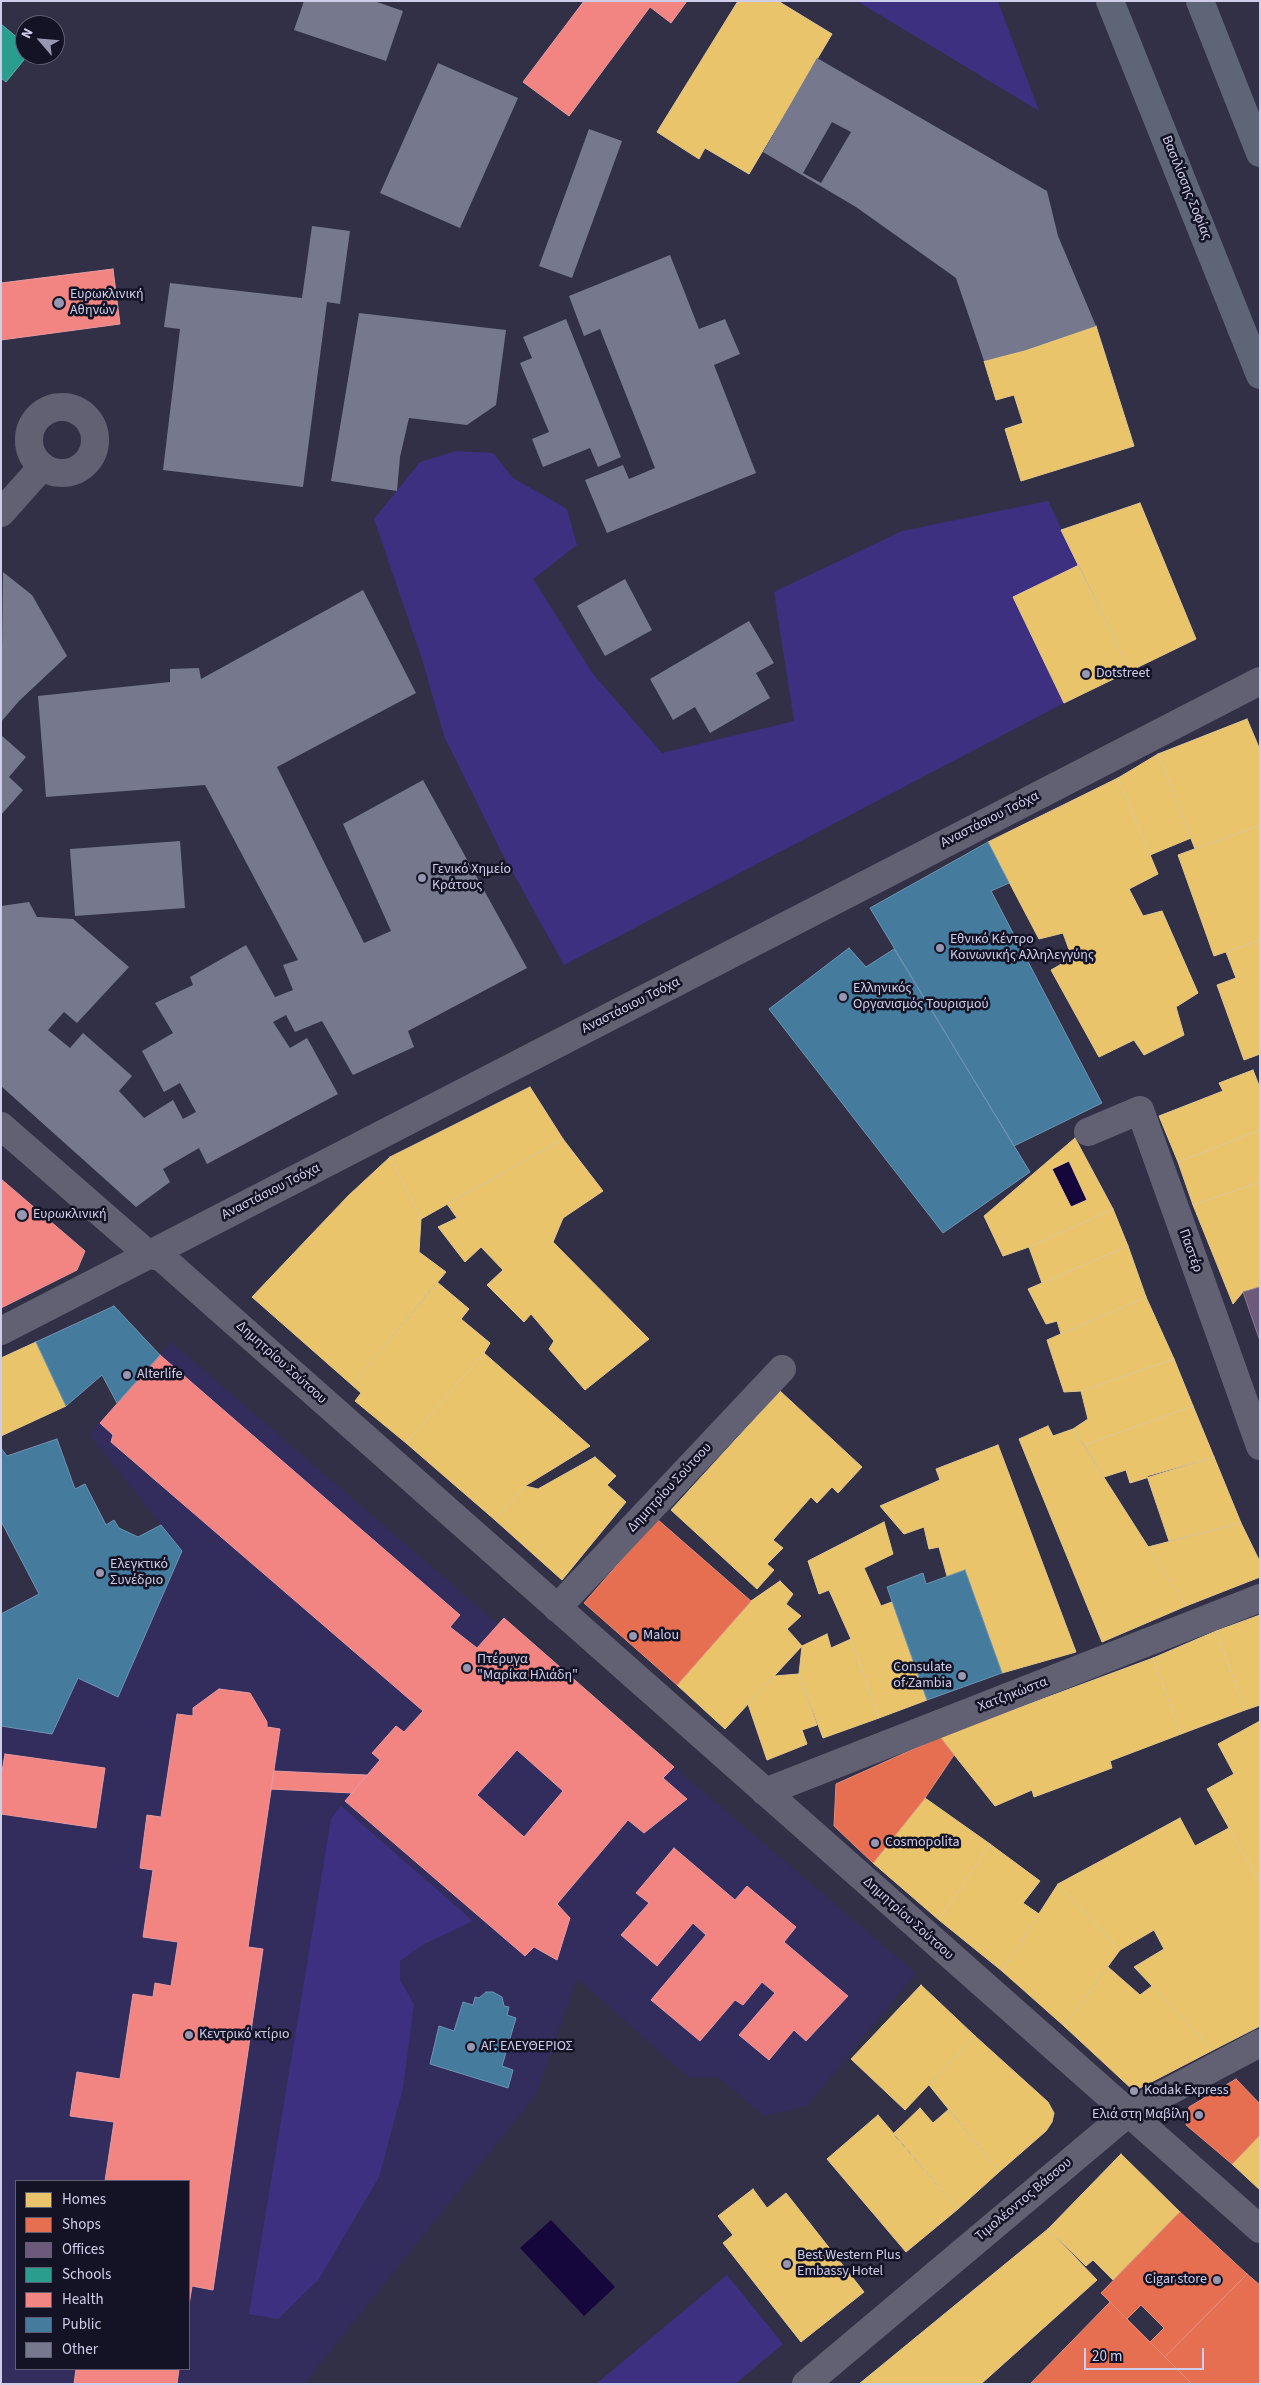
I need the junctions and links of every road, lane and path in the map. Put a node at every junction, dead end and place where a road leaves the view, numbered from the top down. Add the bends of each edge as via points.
1 (1110, 1) edge
2 (1200, 1) edge
3 (1260, 152) edge
4 (1260, 375) edge
5 (42, 467) dead end
6 (1, 513) edge
7 (1260, 681) edge
8 (1, 1126) edge
9 (1088, 1132) dead end
10 (149, 1255) junction
11 (1, 1331) edge
12 (782, 1369) dead end
13 (1260, 1446) edge
14 (1260, 1598) edge
15 (557, 1608) junction
16 (765, 1792) junction
17 (1260, 2043) edge
18 (1128, 2113) junction
19 (1260, 2230) edge
20 (806, 2384) edge

1 - 4 main road, Βασιλίσσης Σοφίας
2 - 3 main road
5 - 6 street
7 - 10 street, Αναστάσιου Τσόχα
8 - 10 street, Δημητρίου Σούτσου
9 - 13 street, Παστέρ via 1140,1110
10 - 11 street, Αναστάσιου Τσόχα
10 - 15 street, Δημητρίου Σούτσου via 161,1257
12 - 15 street, Δημητρίου Σούτσου
14 - 16 street, Χατζηκώστα
15 - 16 street, Δημητρίου Σούτσου
16 - 18 street, Δημητρίου Σούτσου
17 - 18 street, Τιμολέοντος Βάσσου
18 - 19 street, Δημητρίου Σούτσου
18 - 20 street, Τιμολέοντος Βάσσου

